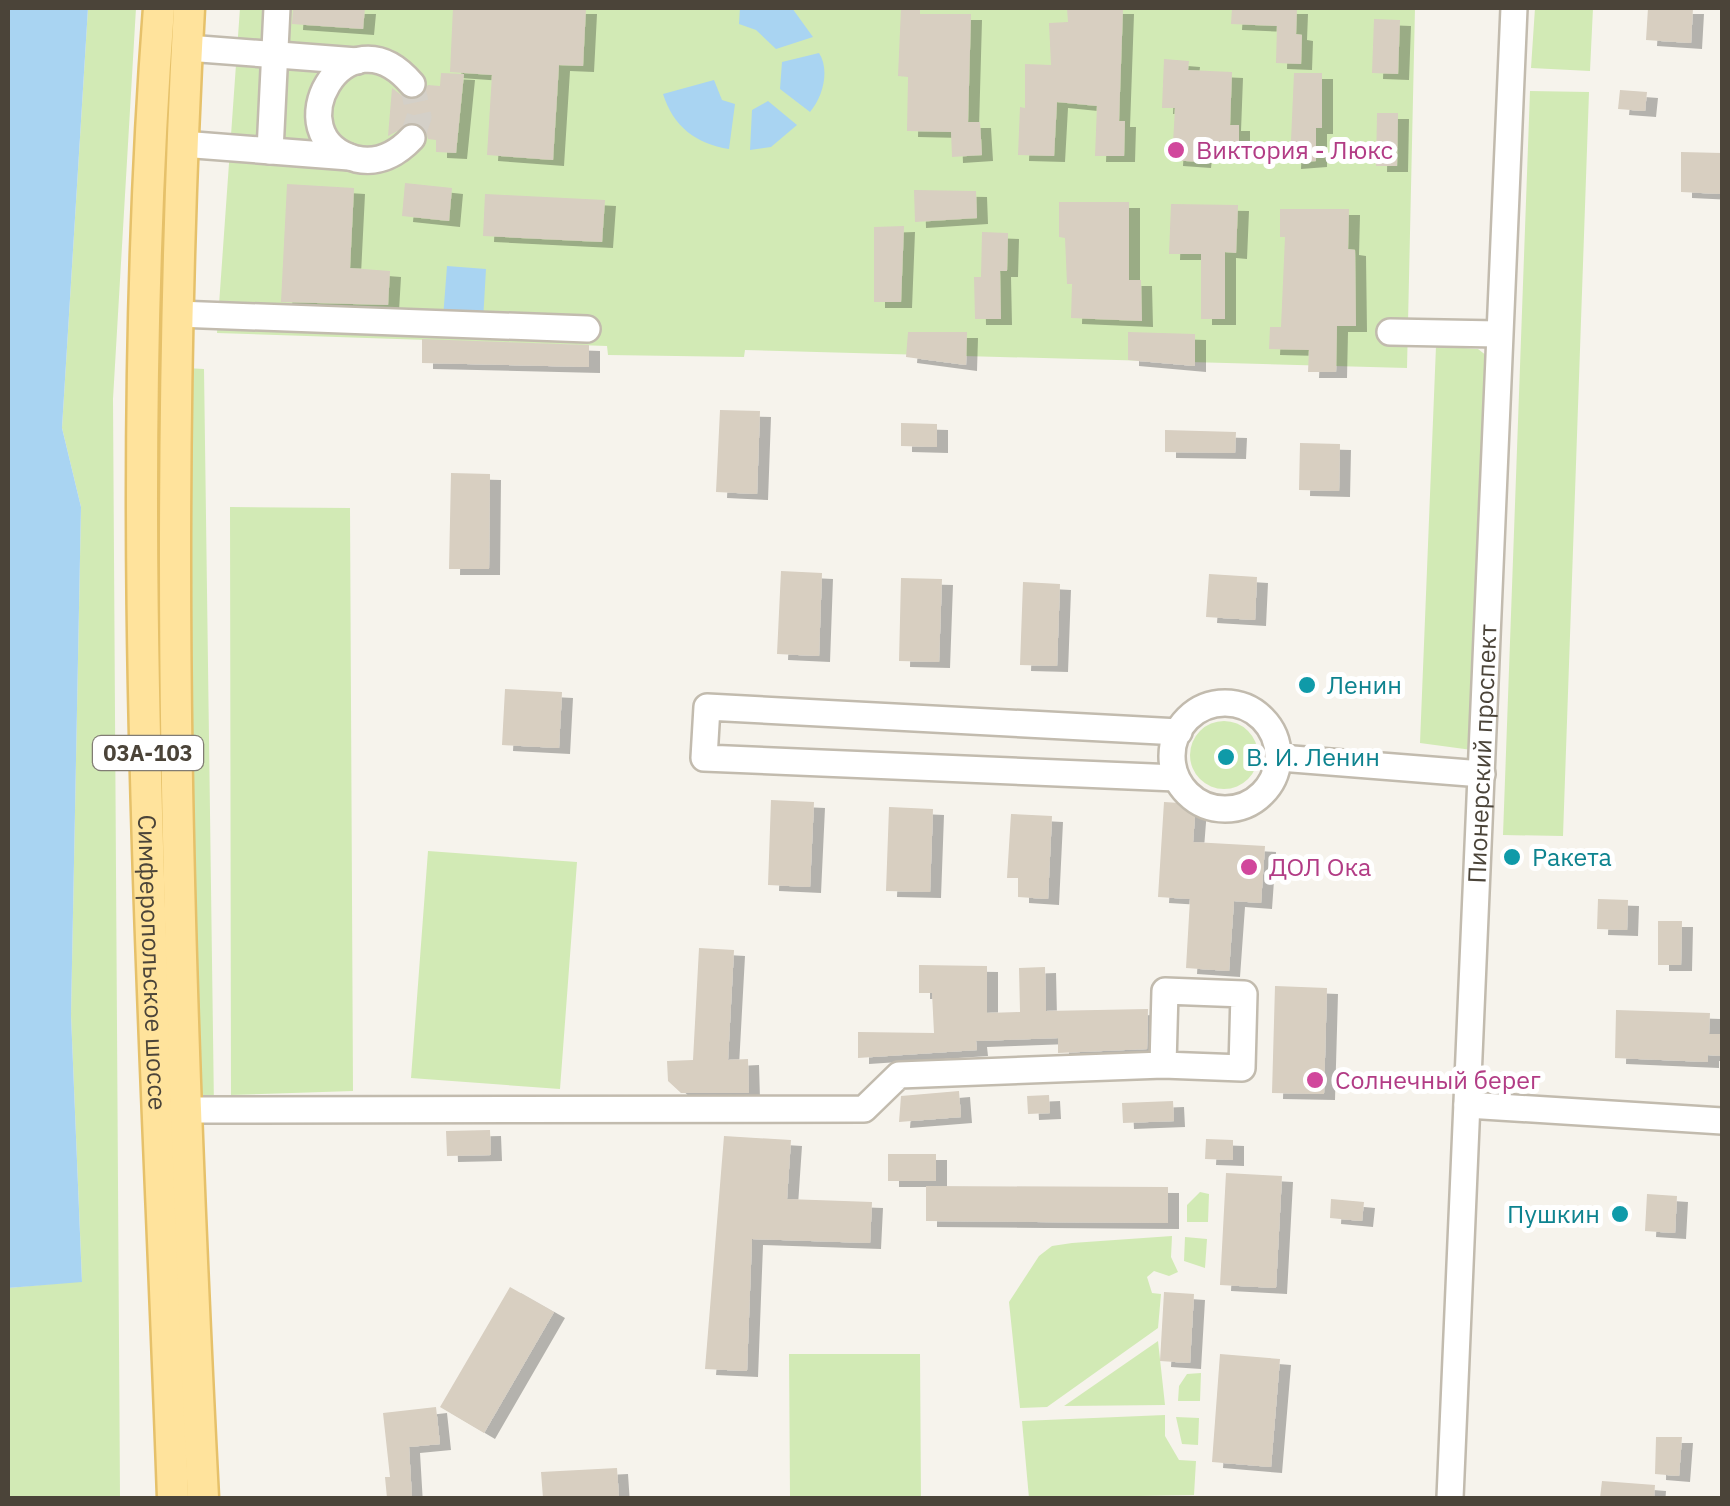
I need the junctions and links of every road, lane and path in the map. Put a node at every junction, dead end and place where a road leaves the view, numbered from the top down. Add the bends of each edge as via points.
1 (159, 8) edge
2 (190, 8) edge
3 (277, 8) edge
4 (1514, 8) edge
5 (187, 48) junction
6 (274, 55) junction
7 (356, 61) junction
8 (412, 84) dead end
9 (412, 138) dead end
10 (182, 144) junction
11 (270, 150) junction
12 (349, 157) junction
13 (177, 314) junction
14 (587, 329) dead end
15 (1390, 332) dead end
16 (1498, 334) junction
17 (1178, 732) junction
18 (1280, 758) junction
19 (1482, 774) junction
20 (1176, 778) junction
21 (1163, 1064) dead end
22 (1467, 1104) junction
23 (185, 1110) junction
24 (1722, 1120) edge
25 (173, 1498) edge
26 (203, 1498) edge
27 (1450, 1498) edge

1 - 25 main road, Симферопольское шоссе / 03А-103 via 144,300 143,553
2 - 5 main road, Симферопольское шоссе / 03А-103
3 - 6 street
4 - 16 street, Пионерский проспект
5 - 6 street
5 - 10 main road, Симферопольское шоссе / 03А-103
6 - 7 street
6 - 11 street
7 - 8 street via 389,64
7 - 12 street via 329,78 318,109 327,140
9 - 12 street via 391,156
10 - 11 street
10 - 13 main road, Симферопольское шоссе / 03А-103
11 - 12 street
13 - 14 street
13 - 23 main road, Симферопольское шоссе / 03А-103 via 172,536
15 - 16 street
16 - 19 street, Пионерский проспект
17 - 18 street via 1200,709 1238,704 1260,715
17 - 20 street
17 - 20 street via 707,708 704,758
18 - 19 street
18 - 20 street via 1268,789 1239,808 1204,805
19 - 22 street, Пионерский проспект
21 - 23 street via 899,1075 864,1109
22 - 24 street
22 - 27 street, Пионерский проспект
23 - 26 main road, Симферопольское шоссе / 03А-103

